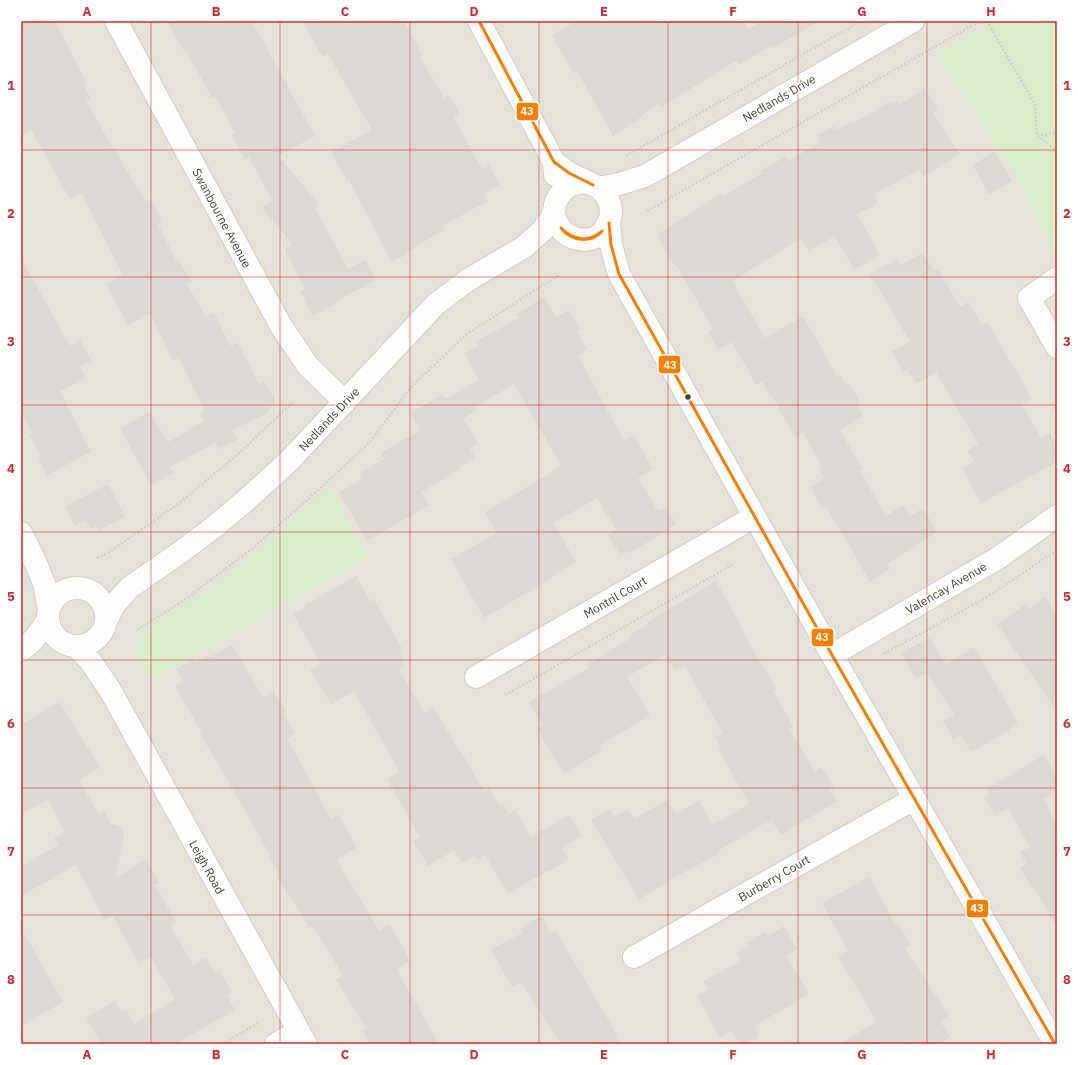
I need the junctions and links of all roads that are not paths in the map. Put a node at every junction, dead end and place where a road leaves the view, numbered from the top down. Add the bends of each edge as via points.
1 (116, 21) edge
2 (480, 21) edge
3 (913, 21) edge
4 (554, 162) junction
5 (645, 176) junction
6 (595, 186) junction
7 (554, 208) junction
8 (610, 219) junction
9 (579, 239) junction
10 (524, 247) junction
11 (619, 274) junction
12 (1057, 278) edge
13 (1057, 347) edge
14 (345, 402) junction
15 (1057, 516) edge
16 (754, 517) junction
17 (21, 534) edge
18 (32, 554) junction
19 (129, 588) junction
20 (73, 589) junction
21 (94, 594) junction
22 (49, 614) junction
23 (104, 625) junction
24 (72, 645) junction
25 (24, 648) edge
26 (832, 655) junction
27 (476, 677) dead end
28 (110, 690) junction
29 (914, 799) junction
30 (634, 957) dead end
31 (302, 1038) edge
32 (276, 1044) edge
33 (1055, 1044) edge

1 - 14 street, Swanbourne Avenue via 281,326 308,366
2 - 4 street
3 - 5 street, Nedlands Drive
4 - 6 street
4 - 7 street
5 - 6 street via 618,184
5 - 8 street via 623,198
6 - 7 street via 578,182 568,186 560,193
6 - 8 street via 607,196 611,207
7 - 9 street via 556,221 563,232
7 - 10 street via 543,230
8 - 9 street via 602,232 594,237
8 - 11 street via 611,245
9 - 10 street via 549,240
9 - 11 street via 602,256
10 - 14 street, Nedlands Drive via 468,280 436,304
11 - 16 street
12 - 13 street via 1029,298
14 - 19 street, Nedlands Drive via 290,461 245,501 182,552
15 - 26 street, Valencay Avenue via 998,558
16 - 26 street
16 - 27 street, Montril Court
17 - 18 street
18 - 20 street via 54,578
18 - 22 street via 44,585
19 - 21 street via 111,594
19 - 23 street via 114,605
20 - 21 street via 87,590
20 - 22 street via 58,595 52,601
21 - 23 street via 103,606
22 - 24 street via 50,627 54,634
22 - 25 street via 41,632
23 - 24 street via 99,636 92,642
23 - 28 street, Leigh Road via 104,654
24 - 25 street via 49,642
24 - 28 street, Leigh Road via 91,662
26 - 29 street
28 - 31 street, Leigh Road
29 - 30 street, Burberry Court
29 - 33 street
31 - 32 street

